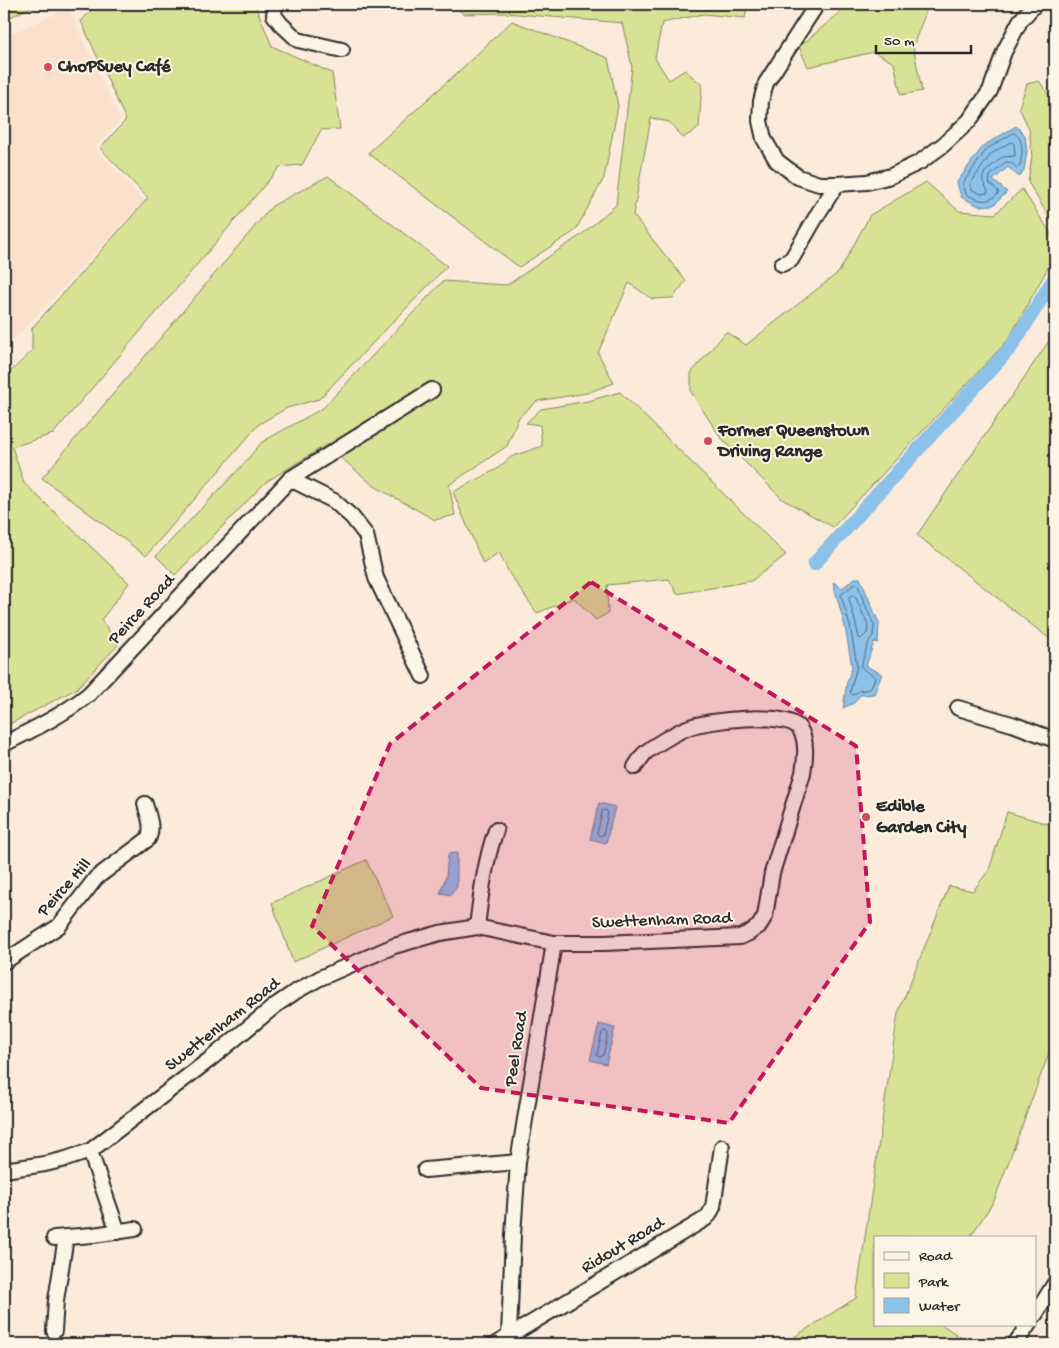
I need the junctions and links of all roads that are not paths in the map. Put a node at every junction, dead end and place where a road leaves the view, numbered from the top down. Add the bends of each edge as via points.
1 (275, 4) edge
2 (818, 4) edge
3 (1035, 4) edge
4 (342, 50) dead end
5 (837, 184) junction
6 (782, 264) dead end
7 (432, 390) dead end
8 (290, 479) junction
9 (423, 676) dead end
10 (958, 708) dead end
11 (1055, 740) edge
12 (4, 744) edge
13 (635, 766) dead end
14 (144, 804) dead end
15 (496, 830) dead end
16 (478, 927) junction
17 (554, 943) junction
18 (4, 962) edge
19 (722, 1147) dead end
20 (90, 1151) junction
21 (518, 1162) junction
22 (4, 1170) edge
23 (425, 1170) dead end
24 (135, 1230) dead end
25 (118, 1232) junction
26 (1055, 1283) edge
27 (1036, 1312) edge
28 (1028, 1326) edge
29 (54, 1331) dead end
30 (509, 1335) junction
31 (496, 1344) edge
32 (1015, 1344) edge

1 - 4 street via 274,15 298,40
2 - 5 street via 766,83 760,121 764,139 777,161 798,177 819,184
3 - 5 street via 1020,21 990,91 969,121 943,145 920,162 891,176
5 - 6 street via 791,260
7 - 8 street, Peirce Road
8 - 9 street via 334,501 366,535 376,578
8 - 12 street, Peirce Road via 89,694 44,724
10 - 11 street
13 - 17 street, Swettenham Road via 653,747 687,728 729,720 776,719 799,727 804,745 803,774 772,873 765,916 759,926 740,937
14 - 18 street, Peirce Hill via 151,832 148,839 96,878 59,926
15 - 16 street via 482,887
16 - 17 street, Swettenham Road
16 - 20 street, Swettenham Road via 440,933 394,946 345,966 295,992
17 - 21 street, Peel Road
19 - 30 street, Ridout Road via 713,1208 705,1219
20 - 22 street, Swettenham Road via 45,1164
20 - 25 street
21 - 23 street
21 - 30 street, Peel Road
24 - 25 street
25 - 29 street via 60,1237
26 - 27 street
28 - 32 street
30 - 31 street, Ridout Road

